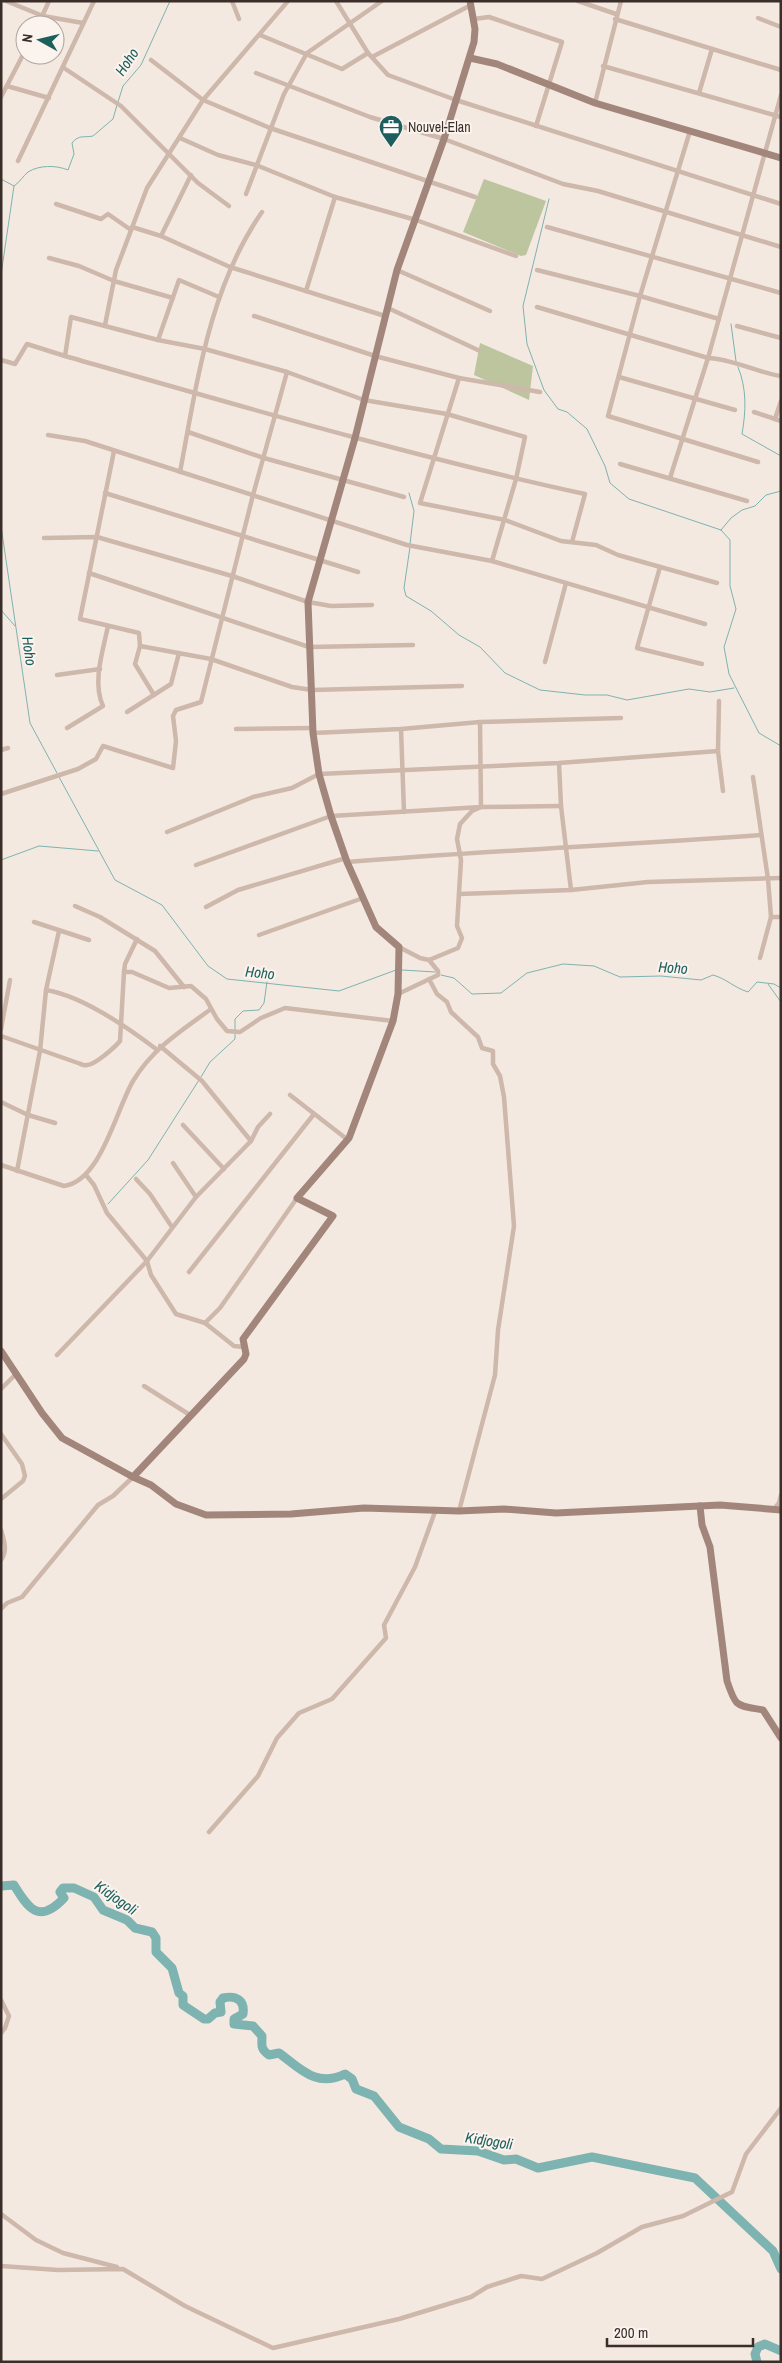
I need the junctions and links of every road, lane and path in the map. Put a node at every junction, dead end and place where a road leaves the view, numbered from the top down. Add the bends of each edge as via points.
1 (6, 1) edge
2 (49, 1) edge
3 (94, 1) edge
4 (232, 1) edge
5 (288, 1) edge
6 (336, 1) edge
7 (382, 1) edge
8 (578, 1) edge
9 (621, 1) edge
10 (470, 3) edge
11 (41, 15) edge
12 (43, 15) edge
13 (616, 16) junction
14 (758, 18) dead end
15 (239, 19) dead end
16 (474, 19) junction
17 (65, 20) edge
18 (83, 23) junction
19 (348, 23) junction
20 (781, 27) edge
21 (260, 35) junction
22 (712, 49) junction
23 (307, 53) junction
24 (370, 56) junction
25 (470, 58) junction
26 (151, 60) dead end
27 (18, 65) edge
28 (603, 66) junction
29 (64, 68) junction
30 (781, 70) edge
31 (256, 73) dead end
32 (549, 84) junction
33 (7, 86) junction
34 (289, 86) junction
35 (699, 93) junction
36 (781, 95) edge
37 (1, 97) edge
38 (49, 98) junction
39 (203, 100) junction
40 (456, 100) junction
41 (595, 103) junction
42 (775, 115) junction
43 (781, 117) edge
44 (536, 126) junction
45 (270, 128) junction
46 (690, 131) junction
47 (180, 138) junction
48 (444, 139) junction
49 (765, 153) junction
50 (170, 154) junction
51 (781, 158) edge
52 (18, 162) dead end
53 (256, 165) junction
54 (677, 172) junction
55 (191, 175) junction
56 (429, 181) junction
57 (246, 194) dead end
58 (754, 196) junction
59 (335, 197) junction
60 (474, 197) dead end
61 (56, 204) dead end
62 (781, 204) edge
63 (229, 206) dead end
64 (666, 211) junction
65 (262, 212) dead end
66 (416, 220) junction
67 (548, 227) dead end
68 (132, 229) junction
69 (742, 235) junction
70 (161, 236) junction
71 (781, 247) edge
72 (516, 256) dead end
73 (49, 258) dead end
74 (652, 258) junction
75 (230, 267) junction
76 (397, 270) junction
77 (537, 270) dead end
78 (730, 279) junction
79 (114, 281) junction
80 (306, 291) junction
81 (781, 294) edge
82 (640, 296) junction
83 (219, 297) junction
84 (173, 298) junction
85 (536, 306) dead end
86 (388, 308) junction
87 (490, 311) dead end
88 (254, 316) dead end
89 (385, 316) junction
90 (719, 319) junction
91 (105, 325) junction
92 (738, 326) dead end
93 (630, 334) junction
94 (781, 338) edge
95 (158, 340) junction
96 (205, 349) junction
97 (480, 351) dead end
98 (64, 356) junction
99 (376, 356) junction
100 (708, 358) junction
101 (1, 360) edge
102 (287, 372) junction
103 (781, 376) edge
104 (459, 378) junction
105 (619, 378) junction
106 (540, 392) dead end
107 (196, 394) junction
108 (695, 398) junction
109 (364, 400) junction
110 (781, 401) edge
111 (735, 410) dead end
112 (754, 412) dead end
113 (448, 414) junction
114 (276, 416) junction
115 (775, 419) junction
116 (781, 421) edge
117 (188, 432) junction
118 (48, 434) dead end
119 (355, 438) junction
120 (681, 440) junction
121 (114, 451) junction
122 (264, 458) junction
123 (434, 458) junction
124 (758, 462) dead end
125 (620, 464) dead end
126 (180, 472) junction
127 (670, 478) junction
128 (516, 479) junction
129 (343, 480) junction
130 (105, 493) junction
131 (253, 495) junction
132 (404, 496) dead end
133 (747, 501) dead end
134 (505, 520) junction
135 (330, 522) junction
136 (243, 536) junction
137 (44, 538) dead end
138 (97, 538) junction
139 (572, 542) junction
140 (319, 560) junction
141 (492, 561) junction
142 (660, 567) junction
143 (358, 572) dead end
144 (89, 573) junction
145 (232, 576) junction
146 (566, 583) junction
147 (717, 583) dead end
148 (308, 602) junction
149 (372, 605) dead end
150 (647, 608) junction
151 (222, 617) junction
152 (705, 624) dead end
153 (108, 626) junction
154 (413, 645) dead end
155 (140, 646) junction
156 (309, 647) junction
157 (179, 653) junction
158 (211, 658) junction
159 (545, 662) dead end
160 (702, 664) dead end
161 (100, 669) junction
162 (57, 675) dead end
163 (462, 686) dead end
164 (312, 690) junction
165 (154, 695) junction
166 (719, 701) dead end
167 (127, 712) dead end
168 (621, 718) dead end
169 (480, 722) junction
170 (67, 728) dead end
171 (236, 729) dead end
172 (401, 729) junction
173 (313, 730) junction
174 (8, 748) dead end
175 (1, 750) edge
176 (718, 751) junction
177 (559, 763) junction
178 (479, 766) junction
179 (402, 769) junction
180 (319, 774) junction
181 (753, 778) dead end
182 (722, 791) dead end
183 (1, 794) edge
184 (561, 806) junction
185 (481, 807) junction
186 (404, 812) junction
187 (330, 816) junction
188 (167, 832) dead end
189 (762, 835) junction
190 (567, 847) junction
191 (459, 853) junction
192 (346, 860) junction
193 (196, 865) dead end
194 (781, 878) edge
195 (768, 879) junction
196 (571, 890) junction
197 (459, 894) junction
198 (363, 898) junction
199 (75, 906) dead end
200 (206, 907) dead end
201 (771, 917) junction
202 (781, 917) edge
203 (34, 922) dead end
204 (59, 931) junction
205 (259, 935) dead end
206 (137, 939) junction
207 (89, 940) dead end
208 (399, 947) junction
209 (760, 958) dead end
210 (429, 960) junction
211 (124, 972) junction
212 (430, 979) junction
213 (10, 980) dead end
214 (184, 987) junction
215 (46, 990) junction
216 (398, 994) junction
217 (211, 1009) junction
218 (392, 1021) junction
219 (122, 1023) junction
220 (1, 1029) edge
221 (1, 1036) edge
222 (158, 1047) junction
223 (40, 1051) junction
224 (290, 1095) dead end
225 (1, 1102) edge
226 (270, 1114) dead end
227 (314, 1114) junction
228 (28, 1115) junction
229 (55, 1123) dead end
230 (182, 1124) dead end
231 (251, 1140) junction
232 (348, 1140) junction
233 (173, 1163) dead end
234 (1, 1165) edge
235 (224, 1169) junction
236 (17, 1171) junction
237 (86, 1175) junction
238 (136, 1179) dead end
239 (196, 1197) junction
240 (297, 1198) junction
241 (172, 1227) junction
242 (147, 1261) junction
243 (189, 1272) dead end
244 (205, 1323) junction
245 (244, 1347) junction
246 (1, 1351) edge
247 (57, 1355) dead end
248 (17, 1373) junction
249 (144, 1386) dead end
250 (1, 1389) edge
251 (190, 1415) junction
252 (1, 1434) edge
253 (133, 1477) junction
254 (781, 1495) edge
255 (1, 1499) edge
256 (700, 1506) junction
257 (436, 1510) junction
258 (777, 1510) edge
259 (459, 1511) junction
260 (1, 1530) edge
261 (1, 1560) edge
262 (1, 1598) edge
263 (6, 1603) junction
264 (1, 1609) edge
265 (781, 1738) edge
266 (209, 1832) dead end
267 (1, 2000) edge
268 (1, 2033) edge
269 (781, 2108) edge
270 (1, 2214) edge
271 (1, 2266) edge
272 (123, 2269) junction

1 - 11 street
2 - 12 street
3 - 18 street
4 - 15 street
5 - 21 street
6 - 19 street
7 - 19 street
8 - 13 street
9 - 13 street
10 - 16 street
10 - 24 street
13 - 22 street
13 - 28 street
14 - 20 street
16 - 25 street
16 - 32 street via 489,17 562,42
17 - 18 street
18 - 29 street
19 - 23 street
19 - 24 street
21 - 23 street
21 - 39 street
22 - 30 street
22 - 35 street
23 - 24 street via 342,69
23 - 34 street
24 - 40 street via 388,75
25 - 32 street via 497,64
25 - 40 street
26 - 39 street
27 - 33 street
28 - 35 street
28 - 41 street
29 - 38 street
29 - 50 street via 121,106
31 - 34 street
32 - 41 street
32 - 44 street
33 - 37 street
33 - 38 street
34 - 45 street
34 - 48 street via 370,117
35 - 42 street
36 - 42 street
38 - 52 street
39 - 45 street
39 - 47 street
40 - 44 street
40 - 48 street
41 - 46 street
42 - 43 street
42 - 49 street
44 - 54 street
45 - 53 street
45 - 56 street
46 - 49 street
46 - 54 street
47 - 50 street
47 - 53 street via 218,155
48 - 56 street
48 - 64 street via 564,184
49 - 51 street
49 - 58 street
50 - 55 street
50 - 68 street via 148,188
53 - 57 street
53 - 59 street
54 - 58 street
54 - 64 street
55 - 63 street
55 - 70 street
56 - 60 street
56 - 66 street
58 - 62 street
58 - 69 street
59 - 66 street
59 - 80 street
61 - 68 street via 101,219 108,214
64 - 69 street
64 - 74 street
65 - 75 street
66 - 72 street
66 - 76 street
67 - 74 street
68 - 70 street
68 - 79 street
69 - 71 street
69 - 78 street
70 - 75 street
73 - 79 street
74 - 78 street
74 - 82 street
75 - 80 street
75 - 83 street
76 - 86 street
76 - 87 street
77 - 82 street
78 - 81 street
78 - 90 street
79 - 84 street
79 - 91 street
80 - 89 street
82 - 90 street
82 - 93 street
83 - 84 street via 179,280
83 - 96 street
84 - 95 street
85 - 93 street
86 - 89 street
86 - 97 street
88 - 99 street
89 - 99 street
90 - 100 street
91 - 95 street
91 - 98 street via 71,317
92 - 94 street
93 - 100 street
93 - 105 street
95 - 96 street
96 - 102 street
96 - 107 street
98 - 101 street via 27,344 16,364
98 - 107 street
99 - 104 street
99 - 109 street
100 - 103 street via 724,359
100 - 108 street
102 - 109 street
102 - 114 street
104 - 106 street
104 - 113 street
105 - 108 street
105 - 120 street via 608,416
107 - 114 street
107 - 117 street
108 - 111 street
108 - 120 street
109 - 113 street
109 - 119 street
110 - 115 street
112 - 115 street
113 - 123 street
113 - 128 street via 525,437
114 - 119 street
114 - 122 street
115 - 116 street
117 - 122 street
117 - 126 street
118 - 121 street
119 - 123 street
119 - 129 street
120 - 124 street
120 - 127 street
121 - 126 street
121 - 130 street
122 - 129 street
122 - 131 street
123 - 128 street
123 - 134 street via 420,503
125 - 127 street
126 - 131 street
127 - 133 street
128 - 134 street
128 - 139 street via 585,494
129 - 132 street
129 - 135 street
130 - 136 street
130 - 138 street
131 - 135 street
131 - 136 street
134 - 139 street
134 - 141 street
135 - 140 street
135 - 141 street via 410,546
136 - 140 street
136 - 145 street
137 - 138 street
138 - 144 street
138 - 145 street
139 - 142 street via 596,546
140 - 143 street
140 - 148 street
141 - 146 street
142 - 147 street
142 - 150 street
144 - 151 street
144 - 153 street via 80,619
145 - 148 street
145 - 151 street
146 - 150 street
146 - 159 street
148 - 149 street via 331,606
148 - 156 street
150 - 152 street
150 - 160 street via 637,648
151 - 156 street
151 - 158 street
153 - 155 street via 139,634
153 - 161 street
154 - 156 street
155 - 157 street
155 - 165 street via 135,664
156 - 164 street
157 - 158 street
157 - 165 street via 171,684
158 - 164 street via 292,687
158 - 183 street via 201,702 176,710 173,716 176,741 172,768 103,746 96,759 78,769
161 - 162 street
161 - 170 street via 99,696 103,706
163 - 164 street
164 - 173 street
165 - 167 street
166 - 176 street
168 - 169 street
169 - 172 street
169 - 178 street
171 - 173 street
172 - 173 street
172 - 179 street
173 - 180 street
174 - 175 street
176 - 177 street
176 - 182 street
177 - 178 street
177 - 184 street
178 - 179 street
178 - 185 street
179 - 180 street
179 - 186 street
180 - 187 street
180 - 188 street via 292,788 254,797
181 - 189 street
184 - 185 street
184 - 190 street
185 - 186 street
185 - 191 street via 472,811 460,824
186 - 187 street
187 - 192 street
187 - 193 street
189 - 190 street
189 - 195 street
190 - 191 street
190 - 196 street
191 - 192 street
191 - 197 street
192 - 198 street
192 - 200 street via 238,890
194 - 195 street
195 - 196 street via 648,882
195 - 201 street
196 - 197 street
197 - 210 street via 457,926 462,938 458,948
198 - 205 street
198 - 208 street via 376,927
199 - 206 street
201 - 202 street
201 - 209 street
203 - 204 street
204 - 207 street
204 - 215 street
206 - 211 street
206 - 214 street via 155,951
208 - 210 street
208 - 216 street
210 - 212 street via 438,973
211 - 214 street via 132,972 169,988
211 - 219 street
212 - 216 street
212 - 259 street via 437,994 478,1037 482,1048 494,1051 494,1064 504,1097 514,1226 494,1375
213 - 220 street
214 - 217 street via 191,986 206,999
215 - 219 street via 58,992
215 - 223 street
216 - 218 street
217 - 218 street via 227,1031 240,1032 285,1008
217 - 222 street
218 - 232 street
219 - 222 street
219 - 223 street via 120,1041 87,1065
221 - 223 street
222 - 231 street via 202,1081
222 - 237 street via 132,1082
223 - 228 street
224 - 227 street
225 - 228 street
226 - 231 street via 258,1126
227 - 232 street
227 - 243 street
228 - 229 street
228 - 236 street
230 - 235 street
231 - 235 street
232 - 240 street
233 - 239 street
234 - 236 street
235 - 239 street
236 - 237 street via 64,1186 73,1185
237 - 242 street via 107,1213
238 - 241 street
239 - 241 street
240 - 244 street via 220,1308
240 - 245 street via 333,1216 243,1339
241 - 242 street
242 - 244 street via 151,1276 176,1314
242 - 247 street
244 - 245 street via 234,1346
245 - 251 street via 244,1359
246 - 248 street
248 - 250 street
248 - 253 street via 62,1438
249 - 251 street
251 - 253 street
252 - 255 street via 22,1464 25,1476
253 - 257 street via 151,1485 176,1504 206,1515 291,1514 364,1508
253 - 263 street via 98,1505 22,1597
254 - 258 street
256 - 258 street
256 - 259 street via 556,1513 504,1508
256 - 265 street via 702,1525 710,1547 726,1681 734,1701 739,1706 763,1710
257 - 259 street
257 - 266 street via 415,1567 384,1625 386,1638 332,1699 299,1714 277,1738 258,1776
260 - 261 street via 5,1550
262 - 263 street
263 - 264 street
267 - 268 street via 9,2016
269 - 272 street via 746,2154 732,2192 683,2216 642,2227 542,2279 521,2276 487,2287 471,2297 346,2332 273,2348 185,2306
270 - 272 street via 36,2240 63,2253
271 - 272 street via 58,2270

